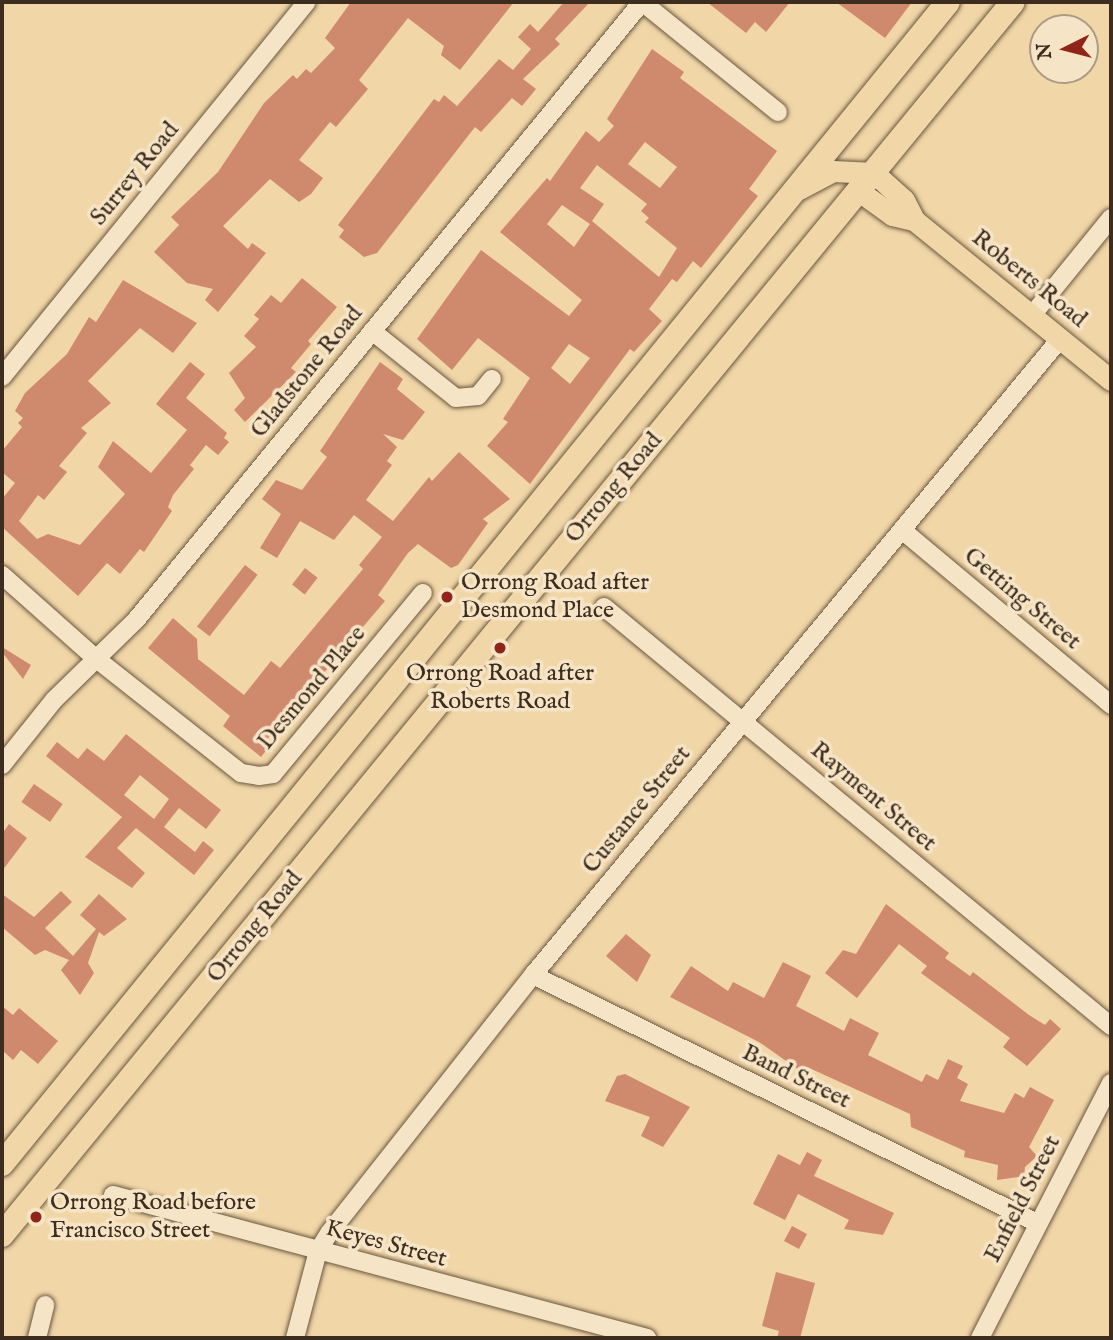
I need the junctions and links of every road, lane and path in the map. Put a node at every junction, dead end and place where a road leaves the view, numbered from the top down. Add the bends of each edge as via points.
1 (307, 2) edge
2 (642, 2) edge
3 (948, 2) edge
4 (1013, 2) edge
5 (778, 112) dead end
6 (867, 182) junction
7 (797, 191) junction
8 (1111, 218) edge
9 (1033, 314) junction
10 (372, 331) junction
11 (1061, 338) junction
12 (2, 377) edge
13 (492, 379) dead end
14 (1111, 380) edge
15 (902, 530) junction
16 (2, 575) edge
17 (422, 593) dead end
18 (604, 607) dead end
19 (94, 657) junction
20 (1111, 705) edge
21 (742, 721) junction
22 (2, 765) edge
23 (533, 975) junction
24 (1111, 1026) edge
25 (1111, 1083) edge
26 (2, 1164) edge
27 (113, 1195) dead end
28 (1037, 1223) junction
29 (2, 1235) edge
30 (318, 1251) junction
31 (44, 1305) dead end
32 (37, 1338) edge
33 (295, 1338) edge
34 (647, 1338) edge
35 (980, 1338) edge

1 - 12 street, Surrey Road
2 - 5 street
2 - 10 street, Gladstone Road
3 - 7 highway, Orrong Road
4 - 6 highway, Orrong Road
6 - 7 main road via 833,171
6 - 9 main road, Roberts Road via 904,200 914,220
6 - 29 highway, Orrong Road
7 - 26 highway, Orrong Road
8 - 9 street
9 - 11 main road, Roberts Road
10 - 13 street via 456,398 478,396
10 - 19 street, Gladstone Road via 136,620
11 - 14 main road, Roberts Road
11 - 15 street, Custance Street
15 - 20 street, Getting Street
15 - 21 street, Custance Street
16 - 19 street
17 - 19 street, Desmond Place via 273,774 242,773
18 - 21 street, Rayment Street
19 - 22 street, Gladstone Road
21 - 23 street, Custance Street
21 - 24 street, Rayment Street
23 - 28 street, Band Street
23 - 30 street, Custance Street
25 - 28 street, Enfield Street
27 - 30 street, Keyes Street
28 - 35 street, Enfield Street
30 - 33 street, Custance Street
30 - 34 street, Keyes Street
31 - 32 street

